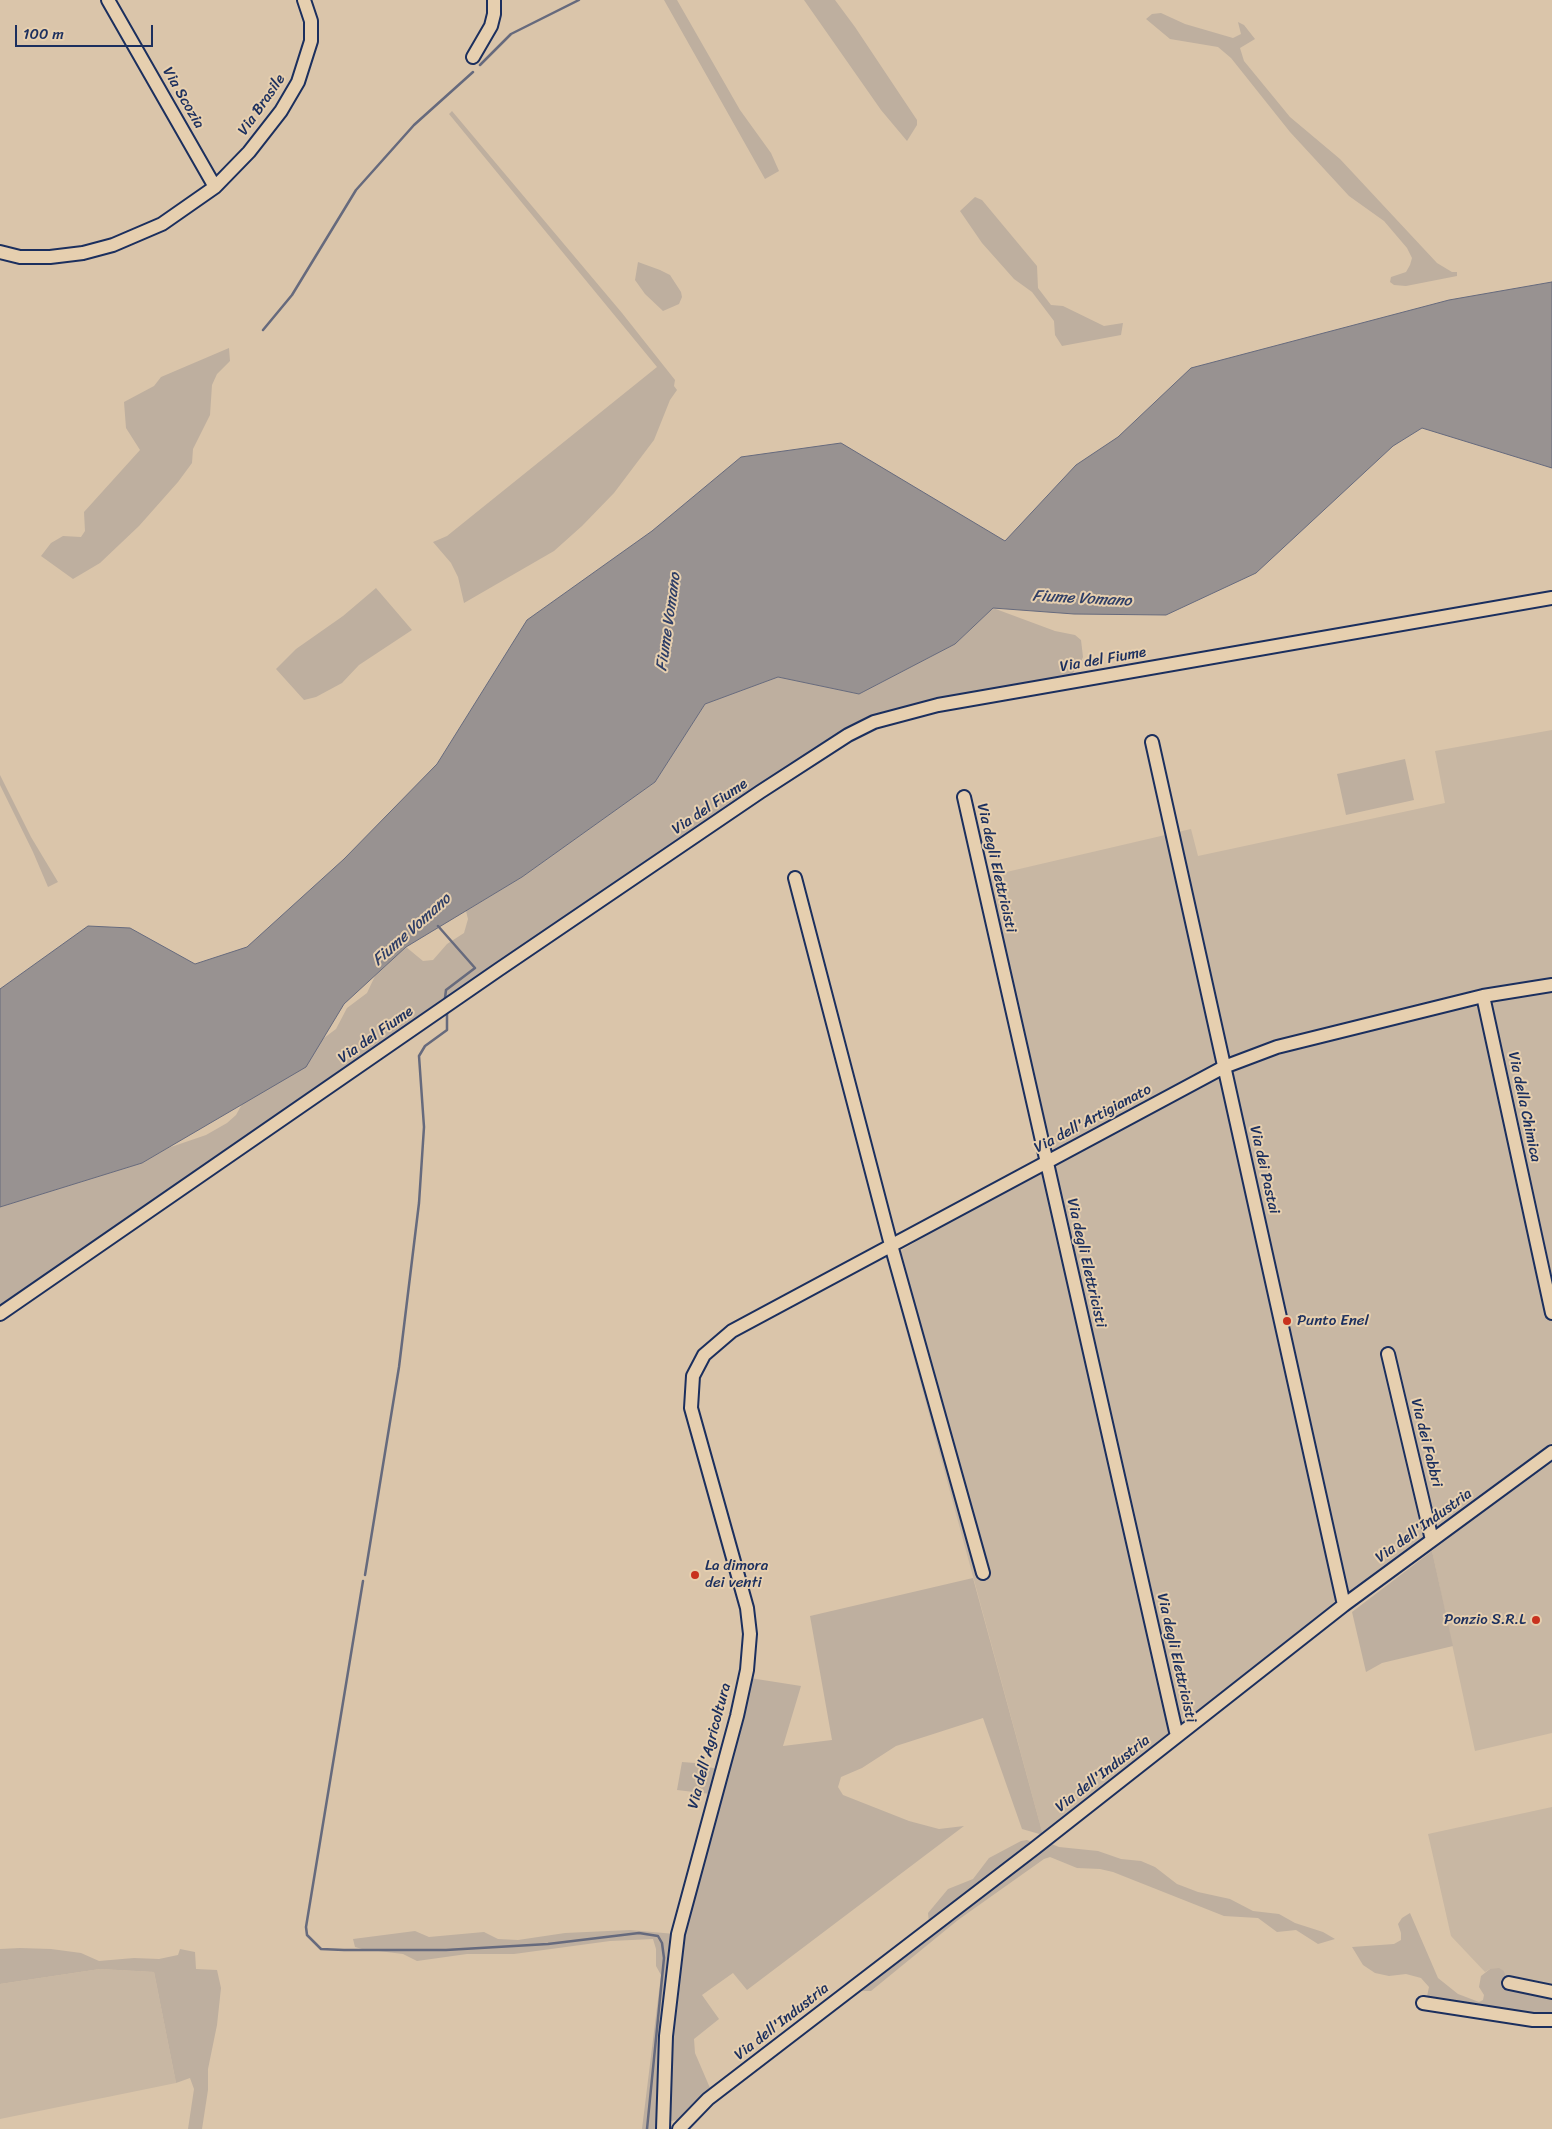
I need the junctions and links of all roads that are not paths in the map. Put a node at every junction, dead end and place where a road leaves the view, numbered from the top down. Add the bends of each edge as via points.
1 (108, 0) edge
2 (304, 0) edge
3 (494, 0) edge
4 (473, 57) dead end
5 (215, 187) junction
6 (0, 252) edge
7 (1552, 598) edge
8 (1152, 742) dead end
9 (964, 797) dead end
10 (794, 878) dead end
11 (1552, 985) edge
12 (1483, 996) junction
13 (1224, 1067) junction
14 (1046, 1162) junction
15 (891, 1245) junction
16 (1552, 1313) edge
17 (0, 1314) edge
18 (1388, 1354) dead end
19 (693, 1376) joint
20 (1552, 1452) edge
21 (1432, 1540) junction
22 (983, 1573) dead end
23 (1344, 1605) junction
24 (1177, 1736) junction
25 (1509, 1984) dead end
26 (1552, 1992) edge
27 (1423, 2003) dead end
28 (1552, 2020) edge
29 (663, 2129) edge
30 (679, 2129) edge

1 - 5 street, Via Scozia
2 - 5 street, Via Brasile via 311,21 311,41 298,82 254,146
3 - 4 street via 491,26
5 - 6 street, Via Brasile via 162,224 112,246 50,257
7 - 17 street, Via del Fiume via 938,705 874,722 744,804 498,970
8 - 13 street, Via dei Pastai
9 - 14 street, Via degli Elettricisti
10 - 15 street
11 - 12 street, Via dell'Artigianato
12 - 13 street, Via dell'Artigianato via 1277,1047
12 - 16 street, Via della Chimica
13 - 14 street, Via dell'Artigianato
13 - 23 street, Via dei Pastai
14 - 15 street, Via dell'Artigianato
14 - 24 street, Via degli Elettricisti
15 - 19 street, Via dell'Artigianato via 732,1331 704,1354
15 - 22 street
18 - 21 street, Via dei Fabbri
19 - 29 street, Via dell'Agricoltura via 691,1408 747,1608 750,1634 737,1716 678,1934 666,2036
20 - 21 street, Via dell'Industria
21 - 23 street, Via dell'Industria
23 - 24 street, Via dell'Industria
24 - 30 street, Via dell'Industria via 708,2099
25 - 26 street
27 - 28 street

